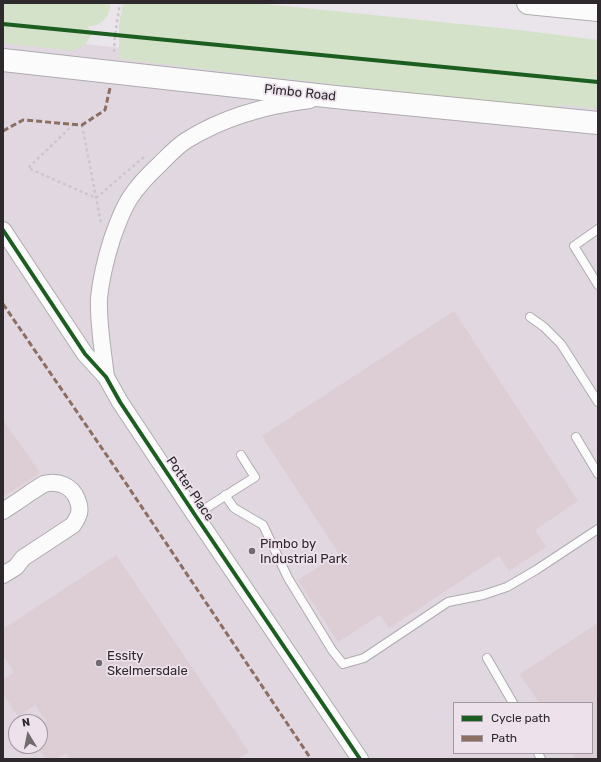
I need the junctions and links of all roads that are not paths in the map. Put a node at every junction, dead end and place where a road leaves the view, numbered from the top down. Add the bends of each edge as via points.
1 (528, 3) edge
2 (598, 10) edge
3 (3, 60) edge
4 (335, 97) junction
5 (598, 123) edge
6 (598, 229) edge
7 (3, 230) edge
8 (598, 286) edge
9 (530, 317) dead end
10 (106, 377) junction
11 (598, 402) edge
12 (576, 437) dead end
13 (241, 454) dead end
14 (598, 474) edge
15 (225, 495) junction
16 (3, 511) edge
17 (195, 515) junction
18 (598, 529) edge
19 (22, 558) junction
20 (3, 562) edge
21 (3, 576) edge
22 (487, 658) dead end
23 (512, 702) edge
24 (360, 759) edge

1 - 2 main road
3 - 4 main road, Pimbo Road
4 - 5 main road, Pimbo Road
4 - 10 street, Potter Place via 292,102 234,117 187,140 144,178 118,222 102,280 99,299 100,327
6 - 8 lane via 574,246
7 - 10 street, Potter Place via 86,354
9 - 11 lane via 561,344
10 - 17 street, Potter Place
12 - 14 lane
13 - 15 lane via 255,477
15 - 17 lane
15 - 18 lane via 234,508 263,525 288,578 343,664 364,658 448,602 507,587
16 - 19 street via 44,484 55,482 73,492 78,500 80,509 73,525
17 - 24 street, Potter Place
19 - 20 street
19 - 21 street via 16,567
22 - 23 lane

